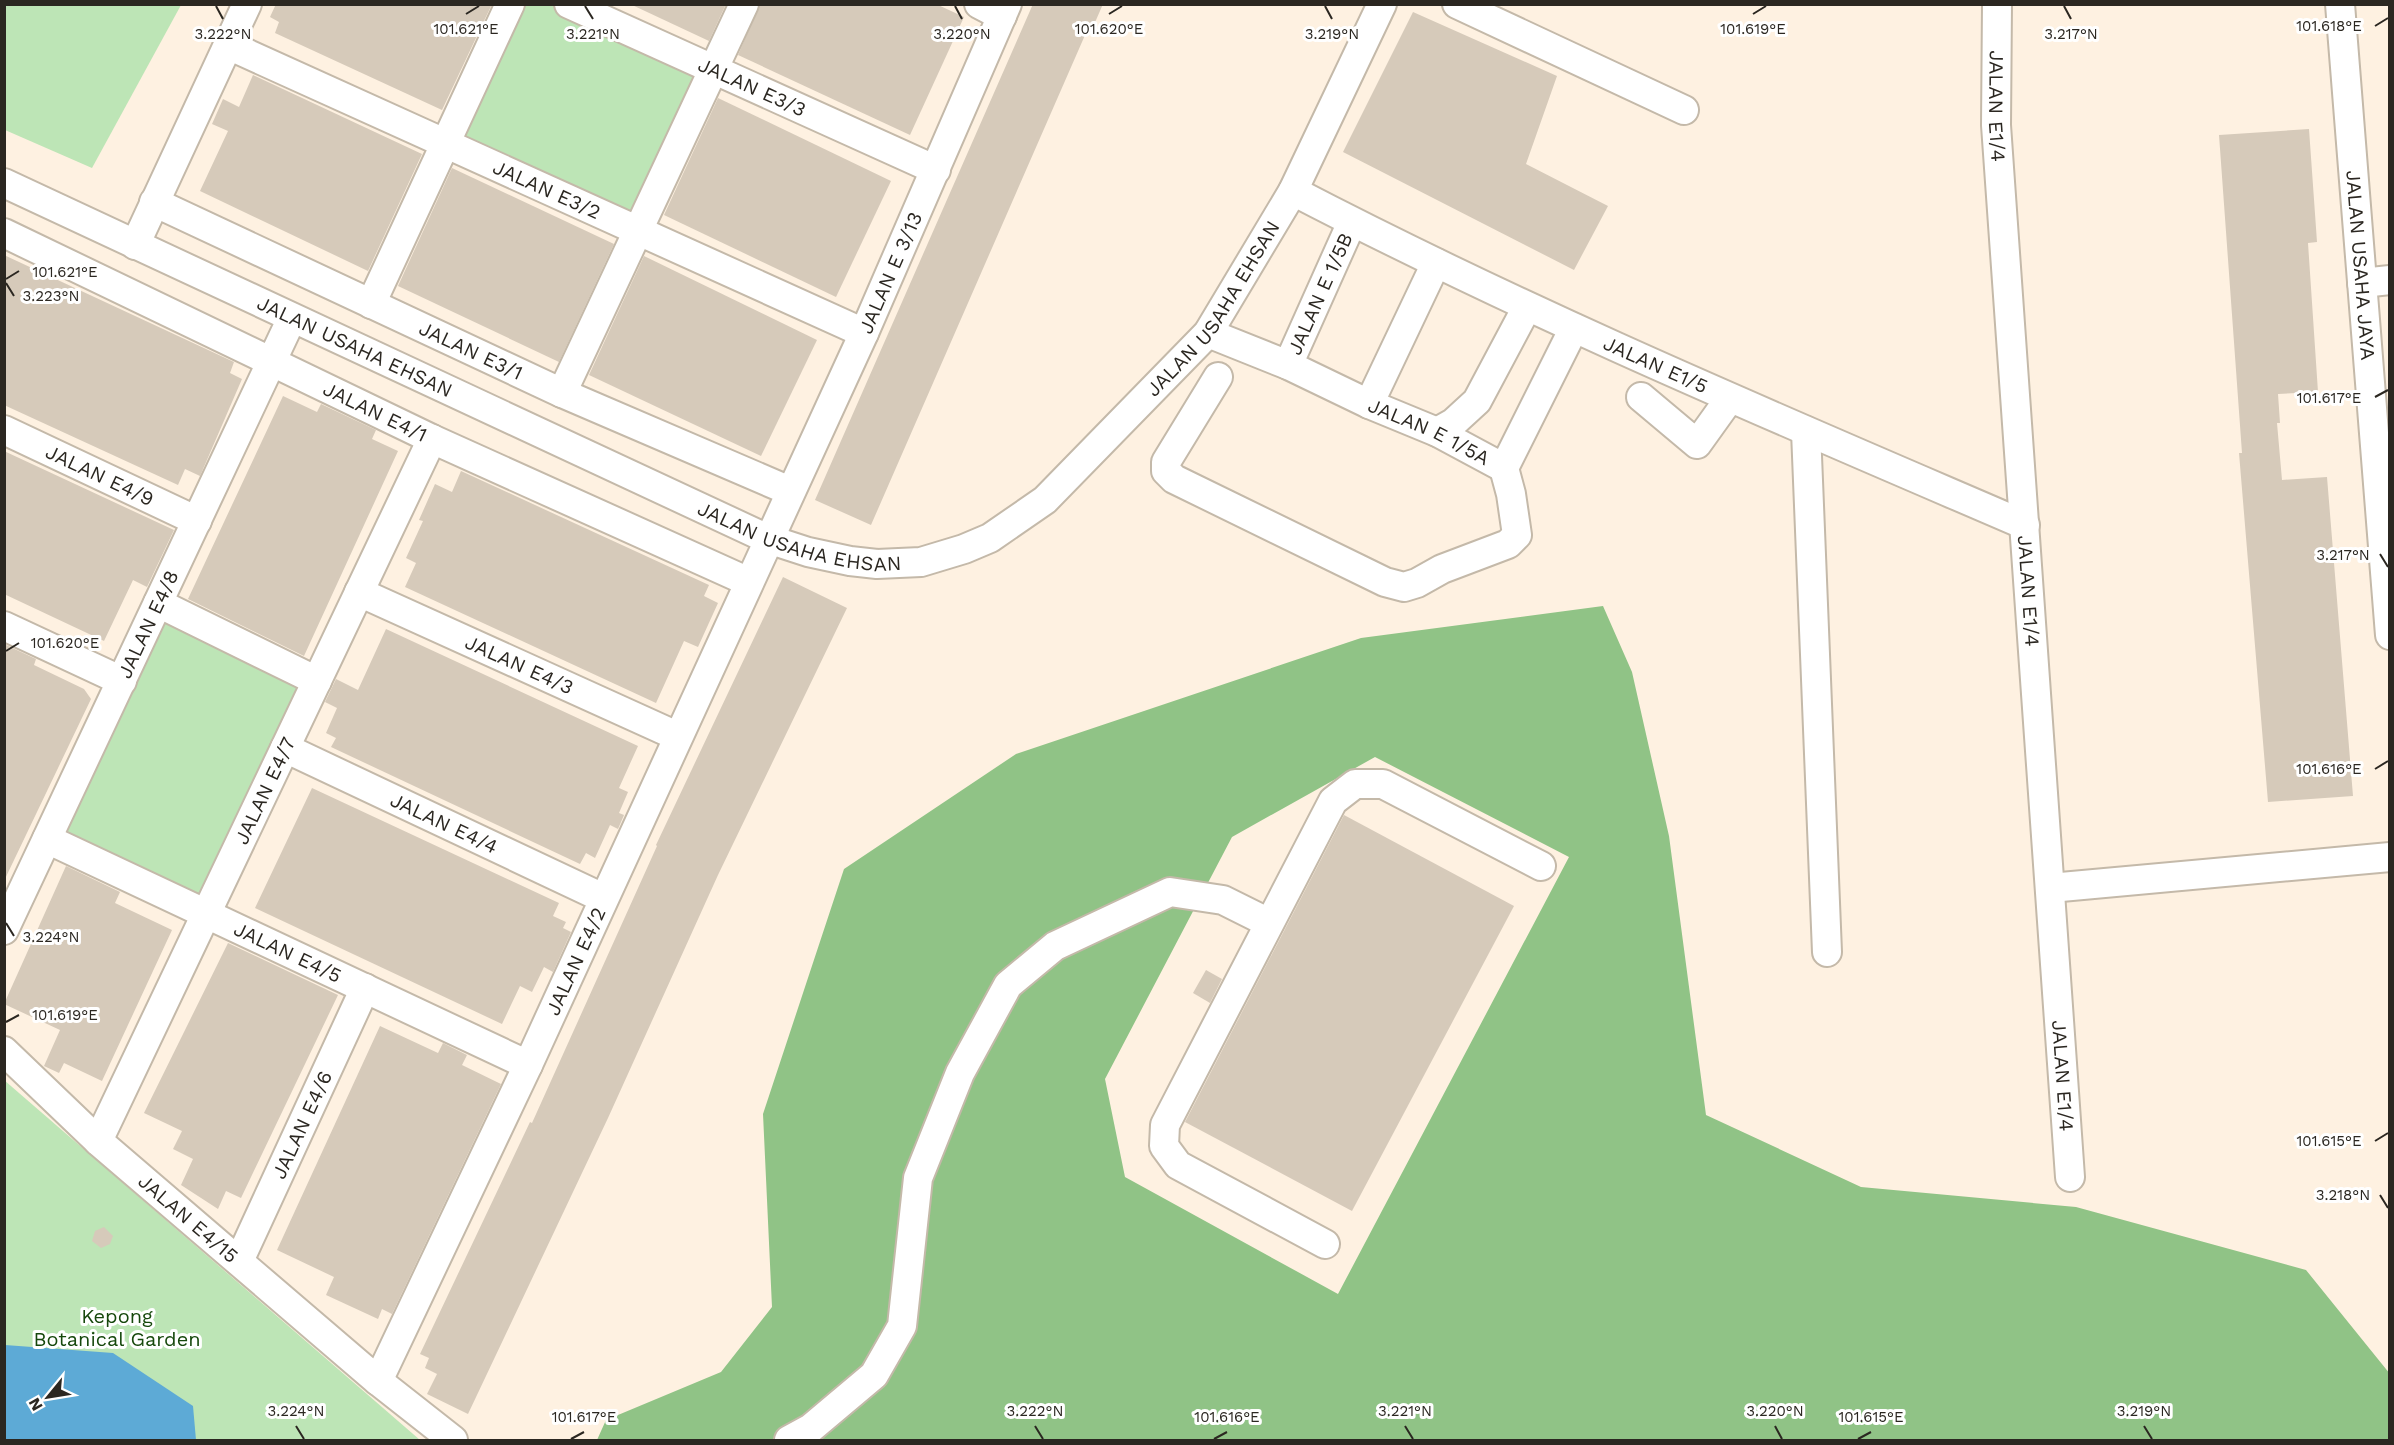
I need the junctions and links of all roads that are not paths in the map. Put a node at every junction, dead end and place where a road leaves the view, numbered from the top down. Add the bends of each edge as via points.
1 (247, 4) edge
2 (510, 4) edge
3 (569, 4) edge
4 (744, 4) edge
5 (1382, 4) edge
6 (1456, 4) edge
7 (1997, 4) edge
8 (2340, 4) edge
9 (996, 8) edge
10 (228, 45) junction
11 (714, 70) junction
12 (1683, 110) dead end
13 (445, 144) junction
14 (936, 170) junction
15 (4, 183) edge
16 (1293, 192) junction
17 (154, 202) junction
18 (1352, 222) junction
19 (638, 231) junction
20 (4, 233) edge
21 (135, 244) junction
22 (1436, 263) junction
23 (2376, 282) edge
24 (371, 304) junction
25 (1527, 307) junction
26 (292, 318) junction
27 (1574, 328) junction
28 (864, 333) junction
29 (1208, 333) junction
30 (272, 362) junction
31 (1288, 365) junction
32 (1218, 377) dead end
33 (562, 393) junction
34 (1641, 397) dead end
35 (1730, 398) junction
36 (1369, 404) junction
37 (2381, 410) edge
38 (4, 430) edge
39 (1806, 431) junction
40 (1437, 432) junction
41 (432, 439) junction
42 (1504, 468) junction
43 (790, 491) junction
44 (197, 521) junction
45 (2025, 525) junction
46 (768, 539) junction
47 (2386, 540) edge
48 (749, 582) junction
49 (359, 592) junction
50 (158, 603) junction
51 (4, 626) edge
52 (2390, 634) edge
53 (122, 681) junction
54 (316, 681) junction
55 (677, 736) junction
56 (285, 748) junction
57 (48, 839) junction
58 (2390, 857) edge
59 (1541, 866) dead end
60 (2050, 888) junction
61 (603, 898) junction
62 (206, 914) junction
63 (1269, 923) junction
64 (4, 930) edge
65 (1827, 952) dead end
66 (365, 988) junction
67 (4, 1051) edge
68 (528, 1065) junction
69 (98, 1141) junction
70 (2070, 1177) dead end
71 (1325, 1244) dead end
72 (239, 1261) junction
73 (378, 1381) junction
74 (453, 1440) edge
75 (789, 1440) edge

1 - 10 street
2 - 13 street
3 - 11 street, JALAN E3/3
4 - 11 street
5 - 16 street, JALAN USAHA EHSAN
6 - 12 street
7 - 45 street, JALAN E1/4 via 1996,125
8 - 23 street, JALAN USAHA JAYA
9 - 14 street, JALAN E 3/13
10 - 13 street, JALAN E3/2
10 - 17 street
11 - 14 street, JALAN E3/3
11 - 19 street
13 - 19 street, JALAN E3/2
13 - 24 street
14 - 28 street, JALAN E 3/13
15 - 21 street, JALAN USAHA EHSAN
16 - 18 street, JALAN E1/5
16 - 29 street, JALAN USAHA EHSAN
17 - 21 street
17 - 24 street, JALAN E3/1
18 - 22 street, JALAN E1/5
18 - 31 street, JALAN E 1/5B
19 - 28 street, JALAN E3/2
19 - 33 street
20 - 30 street, JALAN E4/1
21 - 26 street, JALAN USAHA EHSAN
22 - 25 street, JALAN E1/5
22 - 36 street
23 - 37 street, JALAN USAHA JAYA
24 - 33 street, JALAN E3/1
25 - 27 street, JALAN E1/5
25 - 40 street via 1477,401
26 - 30 street, JALAN E4/8
26 - 46 street, JALAN USAHA EHSAN
27 - 35 street, JALAN E1/5
27 - 42 street, JALAN E 1/5A
28 - 43 street, JALAN E 3/13
29 - 31 street, JALAN E 1/5A
29 - 46 street, JALAN USAHA EHSAN via 1045,500 990,538 921,562 877,564 808,552
30 - 41 street, JALAN E4/1
30 - 44 street, JALAN E4/8
31 - 36 street, JALAN E 1/5A
32 - 42 street via 1166,462 1166,471 1174,479 1385,582 1404,587 1417,584 1442,569 1508,544 1517,535
33 - 43 street, JALAN E3/1
34 - 35 street via 1696,444
35 - 39 street, JALAN E1/5
36 - 40 street, JALAN E 1/5A
37 - 47 street, JALAN USAHA JAYA
38 - 44 street, JALAN E4/9
39 - 45 street, JALAN E1/5
39 - 65 street
40 - 42 street, JALAN E 1/5A
41 - 48 street, JALAN E4/1
41 - 49 street, JALAN E4/7
43 - 46 street, JALAN E 3/13
44 - 50 street, JALAN E4/8
45 - 60 street, JALAN E1/4
46 - 48 street, JALAN E4/2
47 - 52 street, JALAN USAHA JAYA
48 - 55 street, JALAN E4/2
49 - 54 street, JALAN E4/7
49 - 55 street, JALAN E4/3
50 - 53 street, JALAN E4/8
50 - 54 street
51 - 53 street
53 - 57 street, JALAN E4/8
54 - 56 street, JALAN E4/7
55 - 61 street, JALAN E4/2
56 - 61 street, JALAN E4/4
56 - 62 street, JALAN E4/7
57 - 62 street, JALAN E4/5
57 - 64 street, JALAN E4/8
58 - 60 street
59 - 63 street via 1383,784 1355,784 1333,801
60 - 70 street, JALAN E1/4
61 - 68 street, JALAN E4/2
62 - 66 street, JALAN E4/5
62 - 69 street, JALAN E4/7
63 - 71 street via 1165,1125 1164,1146 1178,1165
63 - 75 street via 1222,900 1170,892 1055,946 1008,985 960,1073 918,1178 902,1326 874,1375 811,1428
66 - 68 street, JALAN E4/5
66 - 72 street, JALAN E4/6
67 - 69 street, JALAN E4/15
68 - 73 street, JALAN E4/2
69 - 72 street, JALAN E4/15
72 - 73 street, JALAN E4/15
73 - 74 street, JALAN E4/15

